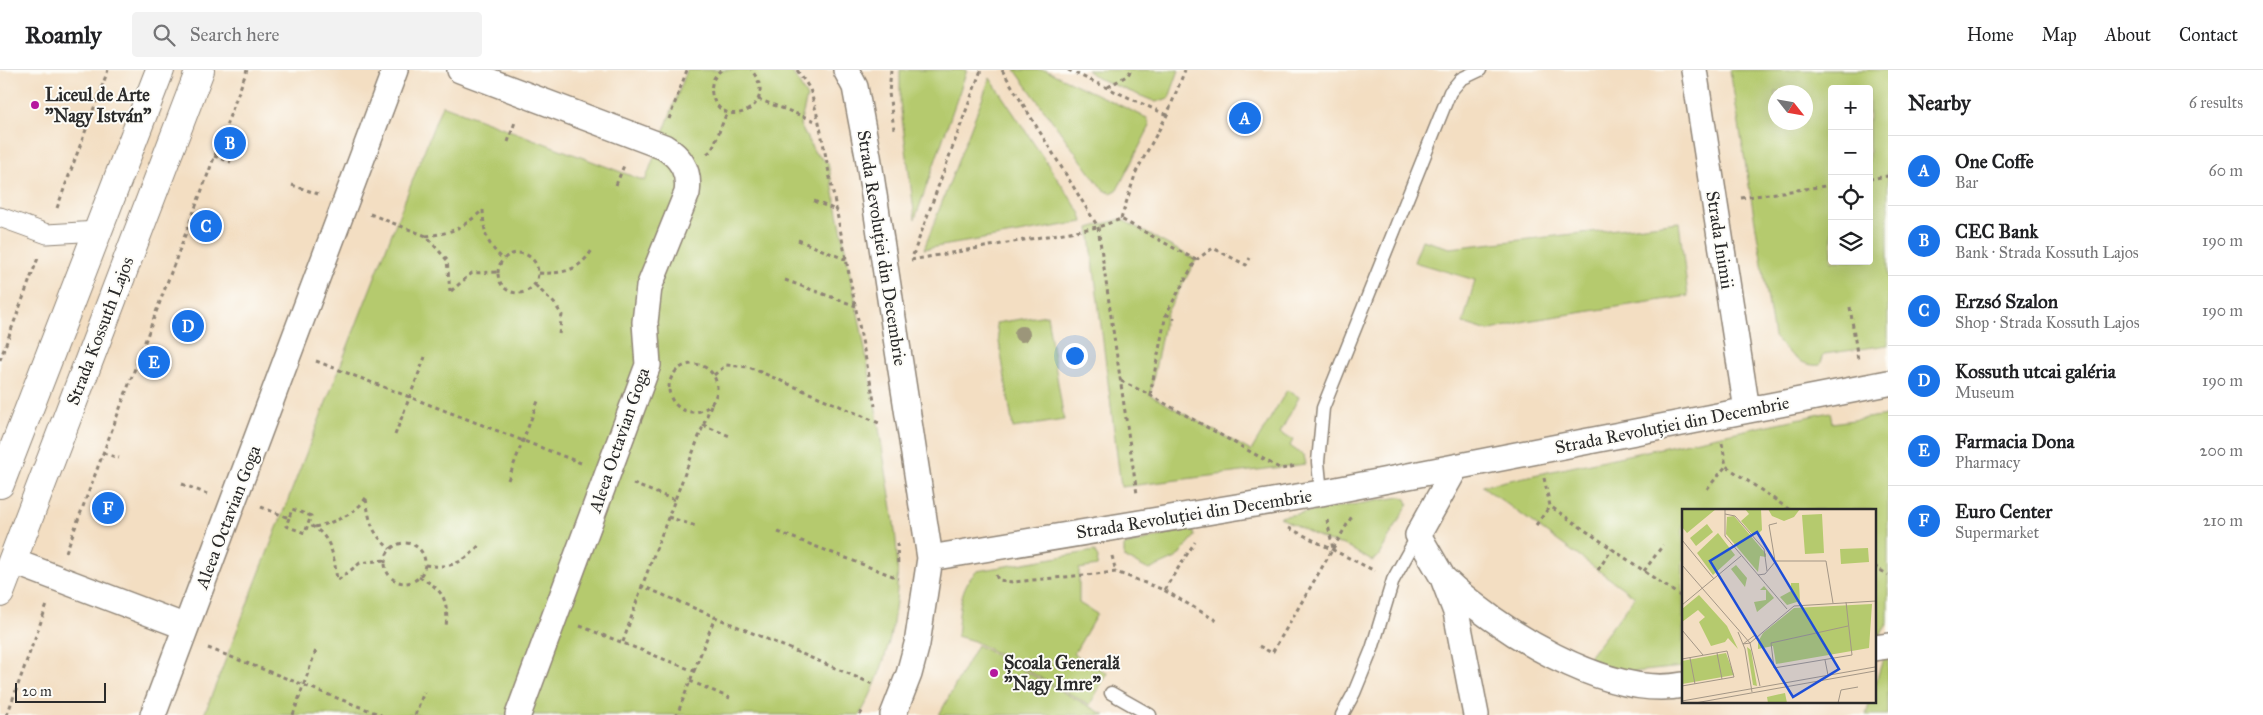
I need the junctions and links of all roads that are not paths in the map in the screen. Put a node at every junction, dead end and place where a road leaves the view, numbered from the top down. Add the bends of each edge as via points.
1 (160, 70) edge
2 (200, 70) edge
3 (395, 70) edge
4 (460, 70) edge
5 (1480, 70) edge
6 (1694, 70) edge
7 (853, 76) edge
8 (0, 217) edge
9 (142, 221) junction
10 (98, 231) junction
11 (1888, 383) edge
12 (1747, 410) junction
13 (1456, 466) junction
14 (0, 484) edge
15 (1321, 493) junction
16 (1418, 535) junction
17 (930, 558) junction
18 (12, 561) junction
19 (1444, 578) junction
20 (0, 593) edge
21 (184, 632) junction
22 (1682, 685) edge
23 (1111, 693) dead end
24 (153, 715) edge
25 (518, 715) edge
26 (893, 715) edge
27 (1150, 715) edge
28 (1342, 715) edge
29 (1476, 715) edge
30 (1482, 715) edge
31 (1494, 715) edge

1 - 10 main road
2 - 9 main road, Strada Kossuth Lajos
3 - 21 street, Aleea Octavian Goga
4 - 25 street, Aleea Octavian Goga via 659,145 674,153 687,174 687,194 649,287 645,322 648,365
5 - 15 lane via 1461,79 1450,92 1323,408 1318,462
6 - 12 street, Strada Inimii
7 - 17 street, Strada Revoluției din Decembrie
8 - 10 street via 47,234
9 - 10 main road
9 - 18 main road, Strada Kossuth Lajos
10 - 14 main road
11 - 12 street, Strada Revoluției din Decembrie
12 - 13 street, Strada Revoluției din Decembrie
13 - 15 street, Strada Revoluției din Decembrie
13 - 16 street
15 - 17 street, Strada Revoluției din Decembrie
16 - 19 street
16 - 28 lane via 1393,580 1372,649
17 - 26 street, Strada Revoluției din Decembrie via 917,644
18 - 20 main road, Strada Kossuth Lajos
18 - 21 street
19 - 22 street via 1464,598 1498,622 1558,658 1591,673 1630,684
19 - 29 street via 1456,612
21 - 24 street, Aleea Octavian Goga
23 - 27 lane
30 - 31 street

